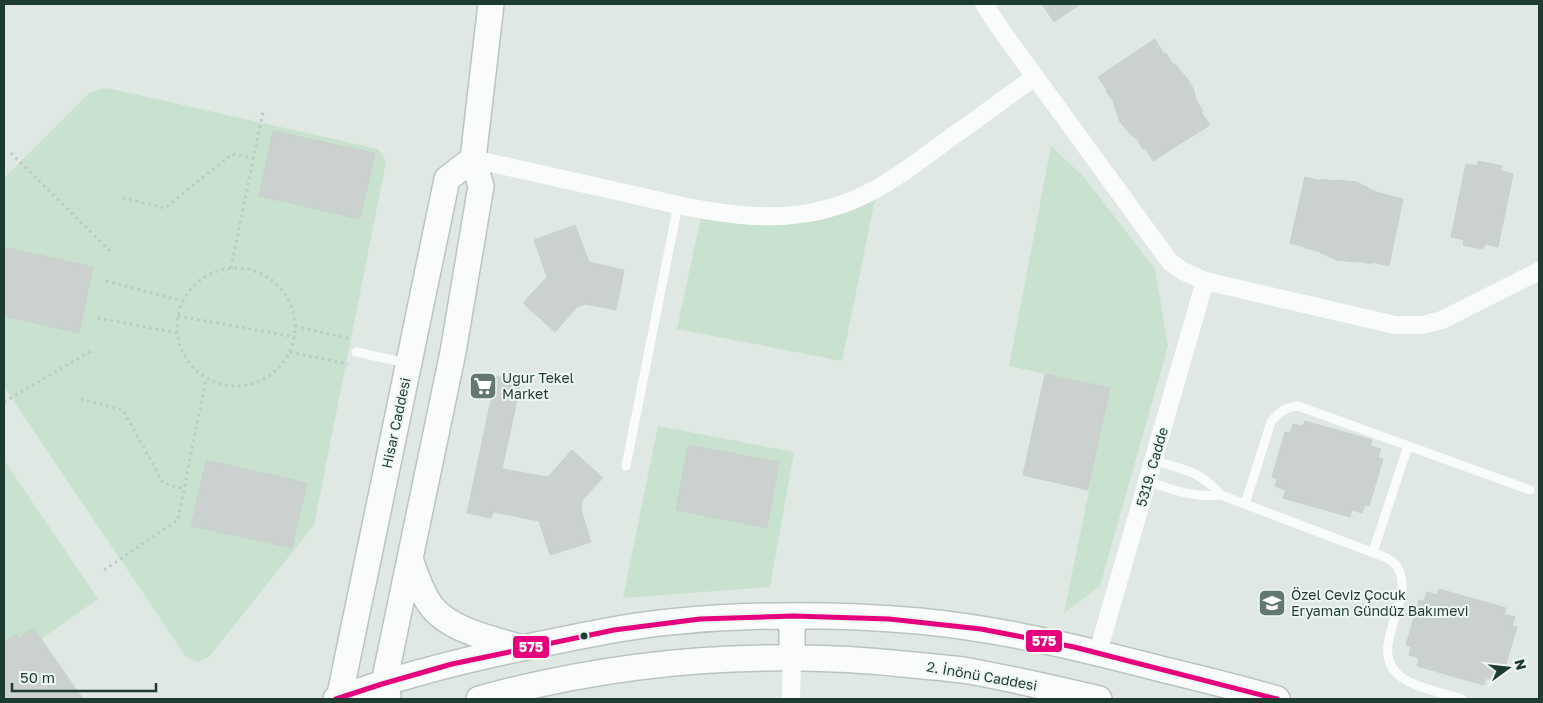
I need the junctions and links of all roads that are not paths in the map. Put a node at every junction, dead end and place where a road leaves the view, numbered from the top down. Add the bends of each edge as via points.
1 (491, 4) edge
2 (984, 4) edge
3 (1035, 77) junction
4 (473, 159) junction
5 (678, 204) junction
6 (1539, 271) edge
7 (1205, 281) junction
8 (356, 352) dead end
9 (452, 352) junction
10 (411, 354) junction
11 (1408, 446) junction
12 (1153, 460) junction
13 (626, 466) dead end
14 (1147, 481) junction
15 (1530, 490) dead end
16 (1221, 495) junction
17 (1245, 504) junction
18 (1372, 552) junction
19 (410, 558) junction
20 (792, 616) junction
21 (521, 648) junction
22 (1098, 652) junction
23 (792, 657) junction
24 (386, 691) edge
25 (338, 699) edge
26 (479, 699) edge
27 (791, 699) edge
28 (1098, 699) edge
29 (1277, 699) edge
30 (1462, 699) edge

1 - 4 main road
2 - 3 street
3 - 5 street via 922,159 840,206 779,217 749,217
3 - 7 street via 1170,262
4 - 5 street
4 - 9 main road via 481,186
4 - 10 main road, Hisar Caddesi via 447,179
5 - 13 lane
6 - 7 street via 1442,320 1422,325 1395,325
7 - 12 street, 5319. Cadde
8 - 10 lane
9 - 10 main road
9 - 19 main road
10 - 25 main road, Hisar Caddesi
11 - 15 lane
11 - 17 lane via 1298,406 1288,407 1271,422
11 - 18 lane
12 - 14 street, 5319. Cadde
12 - 16 lane via 1196,474
14 - 16 lane via 1191,495
14 - 22 street, 5319. Cadde
16 - 17 lane
17 - 18 lane
18 - 30 lane via 1396,566 1402,582 1388,646 1394,670 1408,681
19 - 21 main road via 433,609 474,634
19 - 24 main road
20 - 21 main road via 668,622
20 - 22 main road via 918,621 976,628
20 - 23 main road
21 - 24 main road via 462,662
22 - 29 main road
23 - 26 main road, 2. İnönü Caddesi via 661,664 553,682
23 - 27 street
23 - 28 main road, 2. İnönü Caddesi via 841,658 969,671
24 - 25 main road

